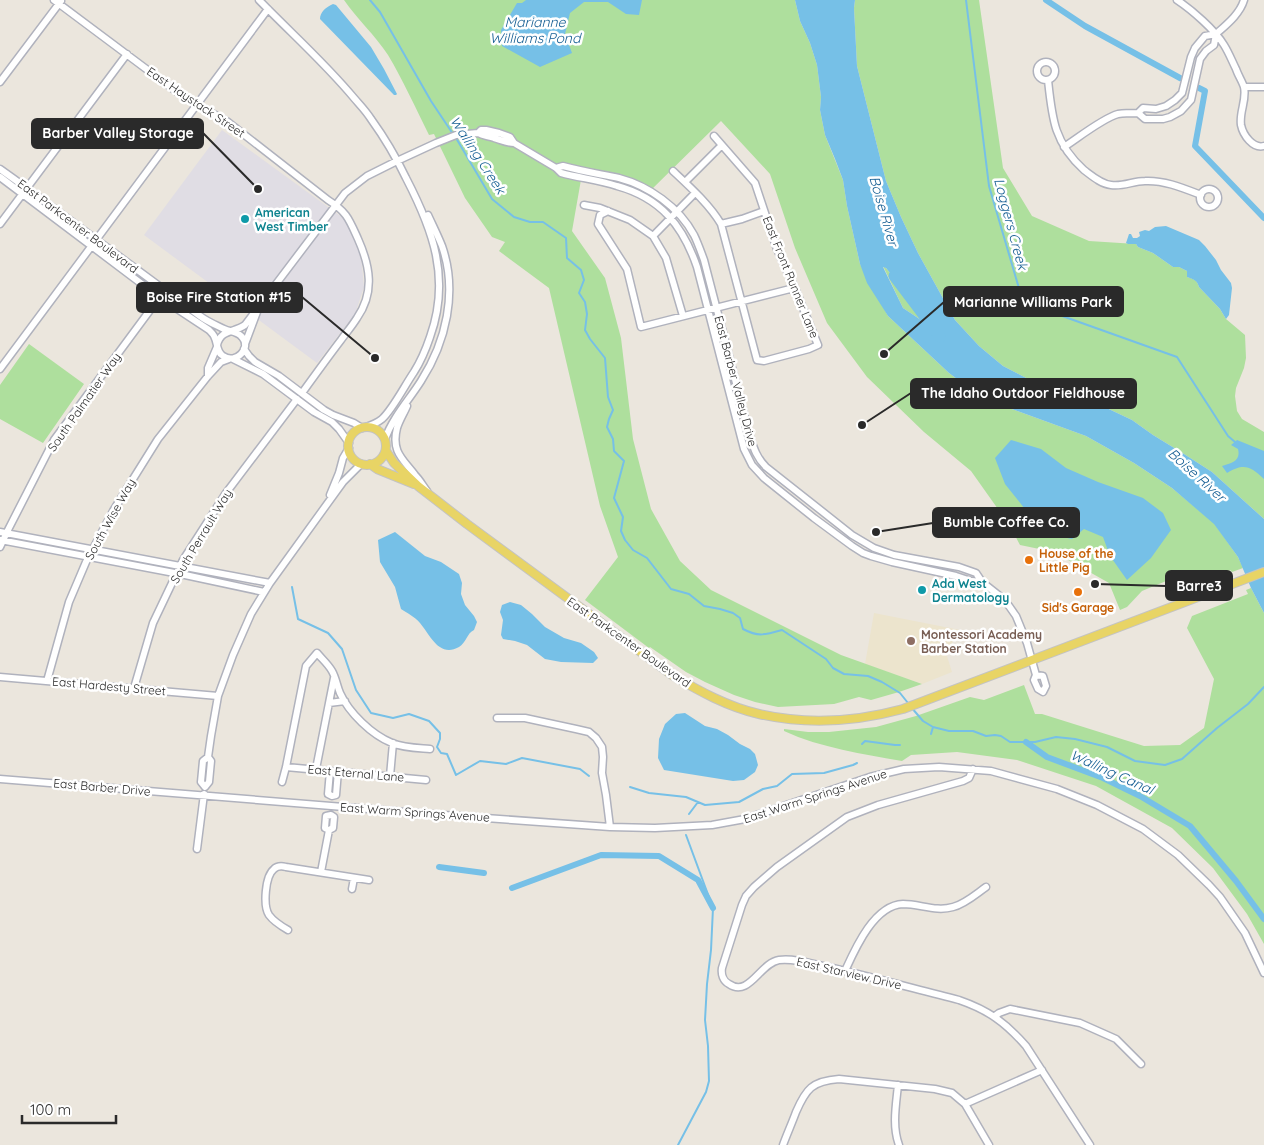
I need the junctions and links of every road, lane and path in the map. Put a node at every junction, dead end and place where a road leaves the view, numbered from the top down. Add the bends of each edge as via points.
1 (259, 0) edge
2 (1177, 0) edge
3 (1244, 0) edge
4 (58, 1) edge
5 (268, 9) junction
6 (1216, 34) junction
7 (127, 54) junction
8 (1048, 80) dead end
9 (0, 82) edge
10 (1264, 87) edge
11 (1244, 88) junction
12 (197, 105) junction
13 (1138, 113) junction
14 (714, 136) dead end
15 (722, 145) junction
16 (1264, 146) edge
17 (1064, 147) junction
18 (397, 161) junction
19 (556, 168) junction
20 (0, 169) edge
21 (673, 171) dead end
22 (0, 178) edge
23 (685, 182) junction
24 (25, 192) junction
25 (695, 192) junction
26 (1200, 195) dead end
27 (416, 197) junction
28 (336, 205) junction
29 (584, 205) dead end
30 (608, 211) junction
31 (764, 211) junction
32 (676, 212) junction
33 (671, 218) junction
34 (0, 224) edge
35 (721, 224) junction
36 (653, 236) junction
37 (96, 239) junction
38 (91, 246) junction
39 (794, 288) junction
40 (164, 290) junction
41 (160, 297) junction
42 (741, 301) junction
43 (716, 308) junction
44 (258, 309) junction
45 (708, 310) junction
46 (683, 316) junction
47 (230, 332) junction
48 (217, 346) junction
49 (245, 346) junction
50 (232, 359) junction
51 (0, 369) edge
52 (208, 376) junction
53 (302, 393) junction
54 (412, 393) junction
55 (297, 399) junction
56 (364, 427) junction
57 (385, 439) junction
58 (349, 446) junction
59 (386, 451) junction
60 (361, 464) junction
61 (370, 464) junction
62 (418, 486) junction
63 (429, 494) junction
64 (328, 503) junction
65 (2, 539) edge
66 (92, 550) junction
67 (89, 557) junction
68 (180, 566) junction
69 (1264, 572) edge
70 (176, 574) junction
71 (982, 582) junction
72 (270, 583) junction
73 (264, 592) junction
74 (1032, 660) junction
75 (1036, 675) dead end
76 (334, 676) junction
77 (0, 677) edge
78 (47, 681) junction
79 (134, 688) junction
80 (218, 696) junction
81 (344, 701) junction
82 (329, 703) junction
83 (497, 718) dead end
84 (393, 743) junction
85 (430, 749) dead end
86 (286, 767) junction
87 (316, 769) junction
88 (973, 769) junction
89 (330, 771) junction
90 (338, 771) junction
91 (390, 776) junction
92 (0, 779) edge
93 (426, 780) dead end
94 (282, 782) dead end
95 (204, 796) junction
96 (332, 796) junction
97 (332, 806) junction
98 (610, 827) junction
99 (197, 849) dead end
100 (321, 872) junction
101 (354, 878) junction
102 (369, 880) dead end
103 (986, 887) dead end
104 (352, 890) dead end
105 (288, 930) dead end
106 (845, 971) junction
107 (1264, 973) edge
108 (995, 1016) junction
109 (1141, 1064) dead end
110 (1042, 1070) junction
111 (898, 1085) junction
112 (965, 1104) junction
113 (783, 1145) edge
114 (899, 1145) edge
115 (989, 1145) edge
116 (1090, 1145) edge

1 - 5 street
2 - 6 street
3 - 6 street
4 - 7 street, East Haystack Street
4 - 9 street
5 - 12 street
5 - 18 street via 338,78 371,118
6 - 11 street via 1229,52
6 - 13 street via 1205,36 1195,48 1182,93 1166,106 1143,108
6 - 13 street via 1214,45 1200,59 1191,100 1181,111 1163,119 1145,119
7 - 12 street, East Haystack Street
7 - 24 street
8 - 17 street via 1052,116
10 - 11 street
11 - 16 street via 1241,125 1252,144
12 - 28 street, East Haystack Street via 228,122
12 - 37 street
13 - 17 street via 1107,118
14 - 15 street, East Front Runner Lane
15 - 23 street
15 - 31 street, East Front Runner Lane via 755,183
17 - 26 street via 1074,161 1103,183 1117,186 1145,181 1167,183
18 - 19 street, East Barber Valley Drive via 456,135 478,133 514,143
18 - 27 street
18 - 28 street via 367,176
19 - 32 street, East Barber Valley Drive via 563,166 632,182 654,193
19 - 33 street, East Barber Valley Drive via 561,173 633,191 660,207
20 - 24 street, East Parkcenter Boulevard
21 - 23 street
22 - 24 street, East Parkcenter Boulevard
23 - 25 street
24 - 34 street
24 - 37 street, East Parkcenter Boulevard
24 - 38 street, East Parkcenter Boulevard
25 - 32 street
25 - 35 street
27 - 54 street via 443,248 449,290 446,323 439,346
27 - 56 street via 437,260 440,285 436,323 417,367 388,412 380,421
28 - 44 street
28 - 53 street via 350,221 366,259 368,291 358,318
29 - 30 street
30 - 36 street via 630,220
30 - 46 street via 600,215 598,224 627,269 641,327
31 - 35 street
31 - 39 street, East Front Runner Lane
32 - 33 street
32 - 43 street, East Barber Valley Drive via 695,236
33 - 36 street
33 - 45 street, East Barber Valley Drive via 691,248
35 - 42 street
36 - 46 street via 666,258
37 - 38 street
37 - 40 street, East Parkcenter Boulevard
38 - 41 street, East Parkcenter Boulevard
38 - 51 street
39 - 42 street
39 - 42 street, East Front Runner Lane via 818,345 764,361 757,360
40 - 41 street, South Palmatier Way
40 - 47 street, East Parkcenter Boulevard via 205,320
41 - 48 street, East Parkcenter Boulevard via 209,330
41 - 65 street, South Palmatier Way via 54,440
42 - 43 street
43 - 45 street
43 - 71 street, East Barber Valley Drive via 759,460 852,535 874,548 959,567 976,573
44 - 47 street via 245,325
44 - 49 street
45 - 46 street
45 - 71 street, East Barber Valley Drive via 744,449 758,472 814,518 871,556
47 - 48 street via 221,335
47 - 49 street via 240,335
48 - 50 street via 222,356
48 - 52 street, South Wise Way
49 - 50 street via 241,355
49 - 53 street via 255,362
50 - 52 street, South Wise Way via 221,362
50 - 55 street via 263,374
52 - 66 street, South Wise Way via 151,449
53 - 56 street via 333,415
54 - 57 street
54 - 63 street via 398,427 397,448 401,459
55 - 58 street via 332,422
55 - 68 street, South Perrault Way via 226,493
56 - 57 main road via 377,430
56 - 58 main road via 353,434
57 - 59 main road
58 - 60 main road via 353,458
58 - 64 street
59 - 61 main road via 380,460
59 - 62 main road, East Parkcenter Boulevard
60 - 61 main road
60 - 64 street
61 - 62 main road, East Parkcenter Boulevard
62 - 63 main road, East Parkcenter Boulevard
63 - 74 main road, East Parkcenter Boulevard via 672,675 709,696 758,714 805,720 864,718 930,700
64 - 72 street
65 - 66 street
65 - 67 street
66 - 67 street, South Wise Way
66 - 68 street
67 - 70 street
67 - 78 street, South Wise Way via 69,602
68 - 70 street, South Perrault Way
68 - 72 street
69 - 74 main road, East Parkcenter Boulevard
70 - 73 street
70 - 79 street, South Perrault Way via 153,623
71 - 74 street, East Barber Valley Drive via 1001,597 1016,616
72 - 73 street
73 - 80 street via 251,614
74 - 75 street, East Barber Valley Drive
76 - 81 street
76 - 82 street
76 - 86 street via 317,653 306,666
77 - 78 street, East Hardesty Street
78 - 79 street, East Hardesty Street
79 - 80 street, East Hardesty Street
80 - 95 street via 208,757 203,761
81 - 82 street
81 - 84 street via 378,736
82 - 87 street
83 - 98 street via 525,718 588,732 596,738 602,747 602,773
84 - 85 street
84 - 91 street
86 - 87 street, East Eternal Lane
86 - 94 street
87 - 89 street, East Eternal Lane
88 - 98 street, East Warm Springs Avenue via 925,767 887,772 745,819 712,825
88 - 106 street, East Starview Drive via 969,778 963,781 847,817 777,867 746,896 722,968 722,976 728,984 738,988 745,986 764,967 778,960
88 - 107 street, East Warm Springs Avenue via 1057,789 1143,829 1178,855 1220,897 1245,933
89 - 90 street, East Eternal Lane
89 - 96 street via 328,794
90 - 91 street, East Eternal Lane
90 - 96 street via 336,794
91 - 93 street, East Eternal Lane
92 - 95 street, East Barber Drive
95 - 97 street, East Warm Springs Avenue
95 - 99 street
96 - 97 street
97 - 98 street, East Warm Springs Avenue
97 - 100 street via 330,815 326,816 326,828 329,830
100 - 101 street
100 - 105 street via 280,866 269,876 265,902 268,914
101 - 102 street
101 - 104 street
103 - 106 street via 954,907 894,906 865,932
106 - 108 street, East Starview Drive via 958,1000
108 - 109 street via 1010,1009 1080,1023 1116,1039
108 - 110 street, East Starview Drive via 1026,1046
110 - 112 street
110 - 116 street, East Starview Drive
111 - 112 street via 944,1090
111 - 113 street via 839,1079 818,1084 804,1094
111 - 114 street via 895,1124
112 - 115 street

